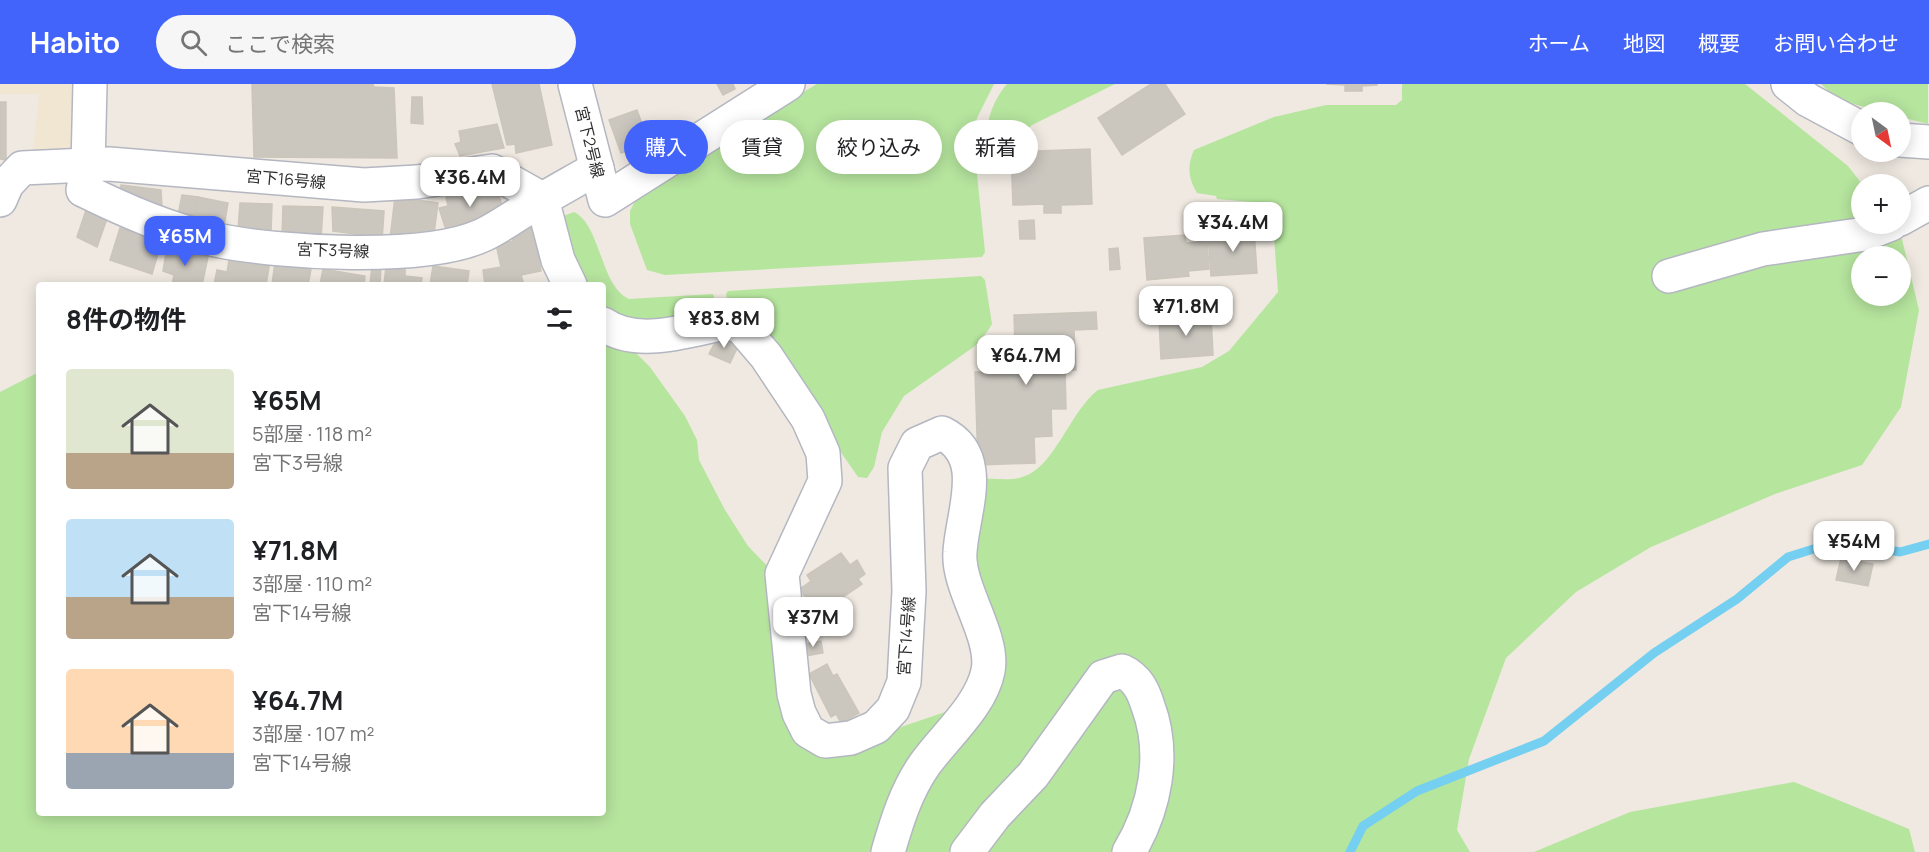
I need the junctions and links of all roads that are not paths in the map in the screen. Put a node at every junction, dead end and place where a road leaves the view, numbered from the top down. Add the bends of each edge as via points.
1 (90, 84) edge
2 (575, 84) edge
3 (788, 84) edge
4 (1788, 84) edge
5 (1851, 123) edge
6 (1911, 141) edge
7 (1929, 142) edge
8 (88, 166) junction
9 (597, 168) junction
10 (542, 199) junction
11 (0, 200) edge
12 (1929, 203) edge
13 (1911, 213) edge
14 (1865, 234) edge
15 (1670, 276) dead end
16 (569, 282) edge
17 (606, 325) edge
18 (888, 852) edge
19 (967, 852) edge
20 (1129, 852) edge

1 - 8 street
2 - 9 street, 宮下2号線
3 - 9 street, 宮下2号線 via 605,200
4 - 5 street via 1808,100
6 - 7 street
8 - 10 street, 宮下16号線 via 109,164 364,185 492,171
8 - 10 street, 宮下3号線 via 83,190 157,224 216,240 281,248 406,252 451,246 483,235
8 - 11 street, 宮下16号線 via 22,168 7,184
9 - 10 street, 宮下3号線
10 - 16 street via 558,260
12 - 13 street
14 - 15 street via 1763,249
17 - 18 street, 宮下14号線 via 629,335 651,337 730,322 742,328 766,356 808,419 822,453 825,481 782,574 797,703 808,732 825,741 851,738 876,726 893,709 904,682 909,591 905,468 917,444 942,433 956,440 961,448 970,482 960,553 962,575 985,641 988,670 978,697 908,792
19 - 20 street via 1033,775 1103,678 1122,671 1134,677 1145,696 1156,728 1158,758 1153,797

